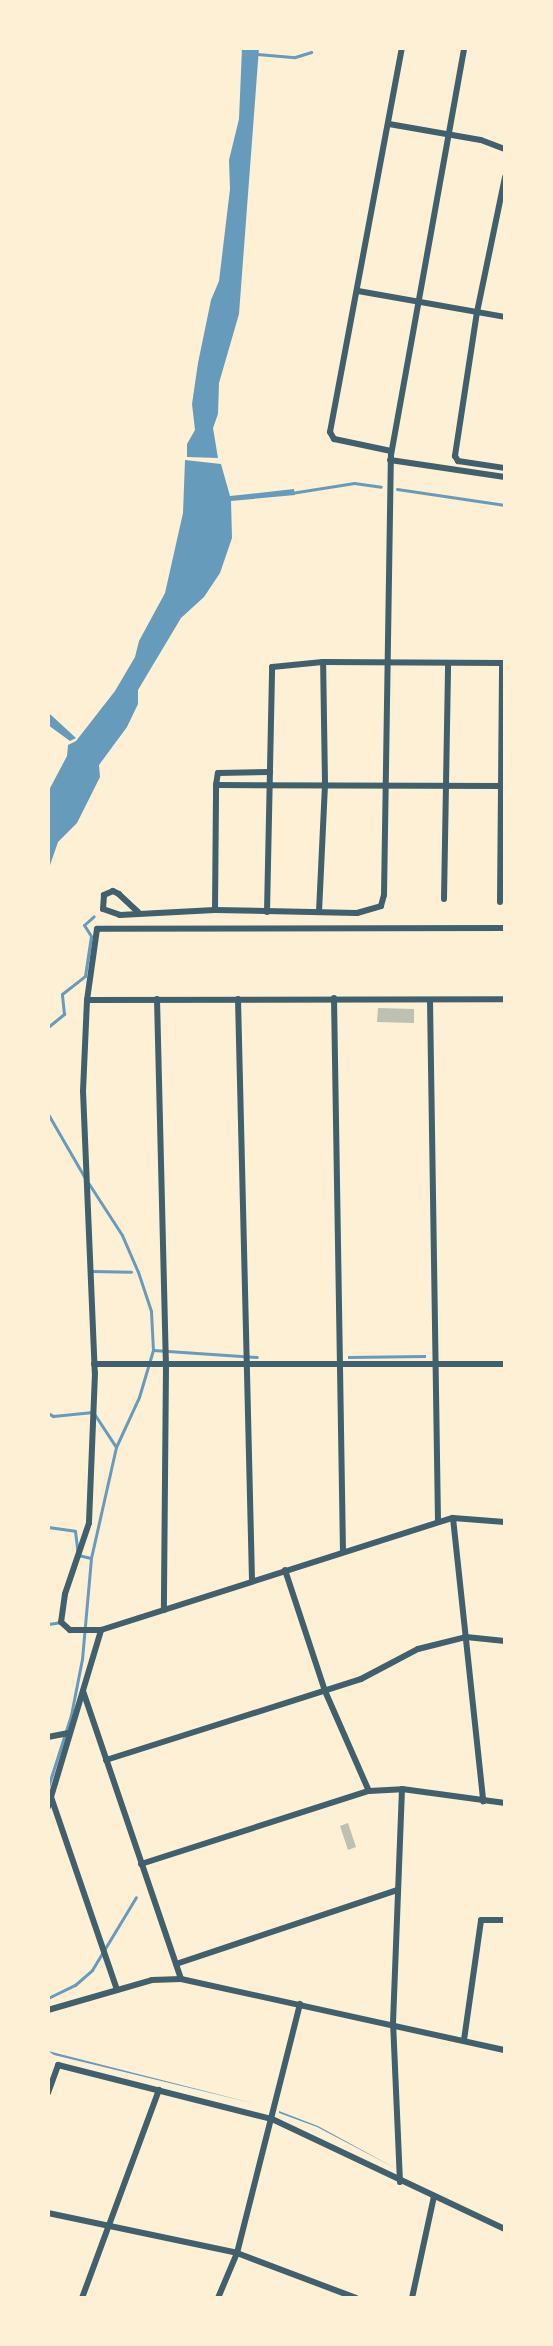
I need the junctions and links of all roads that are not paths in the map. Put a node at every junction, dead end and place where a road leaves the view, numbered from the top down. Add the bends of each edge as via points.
1 (402, 48) edge
2 (464, 48) edge
3 (389, 124) junction
4 (450, 133) junction
5 (505, 149) edge
6 (505, 177) edge
7 (358, 291) junction
8 (417, 302) junction
9 (477, 312) junction
10 (505, 317) edge
11 (392, 451) junction
12 (390, 460) junction
13 (505, 468) edge
14 (505, 477) edge
15 (323, 662) junction
16 (389, 662) junction
17 (448, 663) junction
18 (504, 663) edge
19 (270, 772) junction
20 (270, 783) junction
21 (325, 783) junction
22 (216, 785) junction
23 (386, 785) junction
24 (446, 786) junction
25 (503, 786) edge
26 (444, 899) dead end
27 (500, 902) dead end
28 (215, 910) junction
29 (138, 912) junction
30 (267, 912) junction
31 (319, 912) junction
32 (505, 928) edge
33 (334, 998) junction
34 (157, 999) junction
35 (238, 999) junction
36 (505, 999) edge
37 (87, 1000) junction
38 (430, 1000) junction
39 (94, 1364) junction
40 (246, 1364) junction
41 (341, 1364) junction
42 (436, 1364) junction
43 (505, 1364) edge
44 (166, 1365) junction
45 (453, 1518) junction
46 (438, 1522) junction
47 (505, 1522) edge
48 (343, 1551) junction
49 (285, 1570) junction
50 (252, 1580) junction
51 (164, 1610) junction
52 (101, 1630) junction
53 (466, 1637) junction
54 (505, 1641) edge
55 (83, 1691) junction
56 (325, 1691) junction
57 (69, 1733) junction
58 (48, 1737) edge
59 (106, 1760) junction
60 (402, 1789) junction
61 (369, 1791) junction
62 (51, 1797) junction
63 (483, 1801) junction
64 (505, 1803) edge
65 (48, 1807) edge
66 (141, 1864) junction
67 (397, 1890) junction
68 (505, 1920) edge
69 (176, 1964) junction
70 (181, 1979) junction
71 (117, 1989) junction
72 (300, 2004) junction
73 (48, 2010) edge
74 (393, 2023) junction
75 (464, 2040) junction
76 (505, 2050) edge
77 (159, 2090) junction
78 (48, 2093) edge
79 (272, 2119) junction
80 (400, 2182) junction
81 (434, 2196) junction
82 (48, 2213) edge
83 (108, 2226) junction
84 (505, 2229) edge
85 (237, 2253) junction
86 (82, 2298) edge
87 (218, 2298) edge
88 (356, 2298) edge
89 (412, 2298) edge

1 - 3 street
2 - 4 street
3 - 4 street
3 - 7 street
4 - 5 street
4 - 8 street
6 - 9 street
7 - 8 street
7 - 11 street via 330,432 334,439
8 - 9 street
8 - 11 street
9 - 10 street
9 - 13 street via 455,456 458,461
11 - 12 street
12 - 14 street
12 - 16 street
15 - 16 street
15 - 19 street via 272,667
15 - 21 street
16 - 17 street
16 - 23 street
17 - 18 street
17 - 24 street
18 - 25 street
19 - 20 street
19 - 22 street via 218,772
20 - 21 street
20 - 22 street
20 - 30 street
21 - 23 street
21 - 31 street
22 - 28 street
23 - 24 street
23 - 31 street via 381,906 357,913
24 - 25 street
24 - 26 street
25 - 27 street
28 - 29 street
28 - 30 street
29 - 29 street via 113,891 104,896 102,906 110,914
30 - 31 street
32 - 37 street via 97,929
33 - 35 street
33 - 38 street
33 - 41 street
34 - 35 street
34 - 37 street
34 - 44 street
35 - 40 street
36 - 38 street
37 - 39 street via 83,1162
38 - 42 street
39 - 44 street
39 - 52 street via 89,1523 65,1594 61,1622 70,1630
40 - 41 street
40 - 44 street
40 - 50 street
41 - 42 street
41 - 48 street
42 - 43 street
42 - 46 street
44 - 51 street
45 - 46 street
45 - 47 street
45 - 53 street
46 - 48 street
48 - 49 street
49 - 50 street
49 - 56 street
50 - 51 street
51 - 52 street
52 - 55 street
53 - 54 street
53 - 56 street via 418,1649 380,1672
53 - 63 street
55 - 57 street
55 - 59 street
56 - 59 street
56 - 61 street
57 - 58 street
57 - 62 street
59 - 66 street
60 - 61 street
60 - 63 street
60 - 67 street
61 - 66 street
62 - 65 street
62 - 71 street
63 - 64 street
66 - 69 street
67 - 69 street
67 - 74 street
68 - 75 street via 481,1920
69 - 70 street
70 - 71 street via 152,1980
70 - 72 street
71 - 73 street
72 - 74 street
72 - 79 street
74 - 75 street
74 - 80 street
75 - 76 street
77 - 78 street via 58,2065
77 - 79 street
77 - 83 street
79 - 80 street
79 - 85 street
80 - 81 street
81 - 84 street
81 - 89 street
82 - 83 street
83 - 85 street
83 - 86 street
85 - 87 street
85 - 88 street

